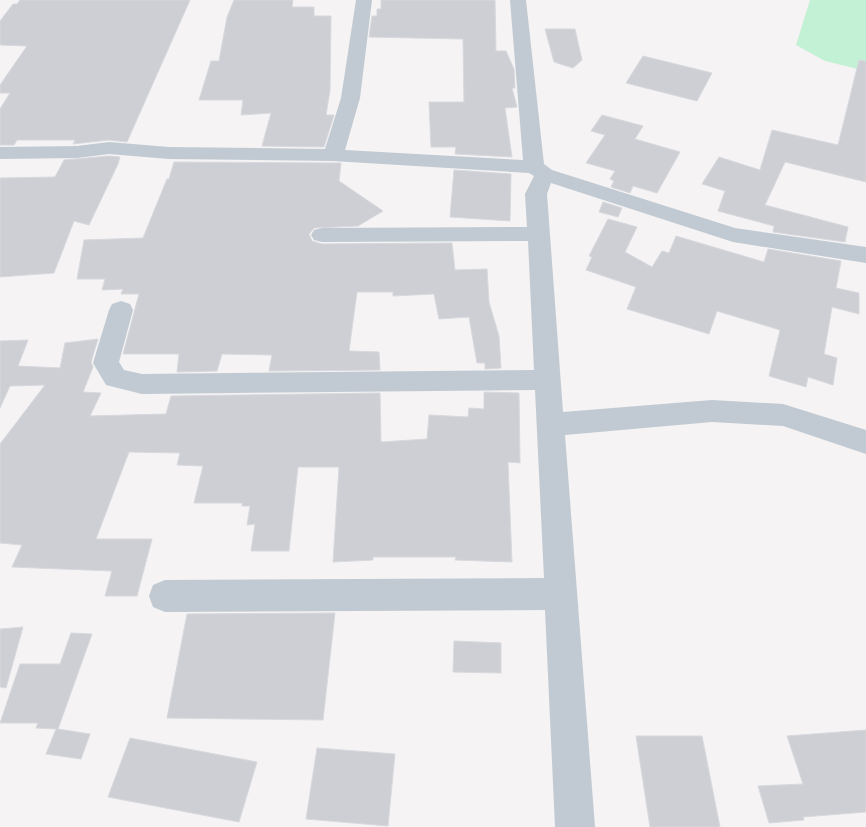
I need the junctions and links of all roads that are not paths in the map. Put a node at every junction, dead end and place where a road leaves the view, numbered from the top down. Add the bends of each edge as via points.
1 (364, 0) edge
2 (518, 0) edge
3 (0, 153) edge
4 (333, 156) junction
5 (539, 171) junction
6 (538, 234) junction
7 (322, 235) dead end
8 (866, 255) edge
9 (121, 310) dead end
10 (547, 380) junction
11 (550, 425) junction
12 (866, 442) edge
13 (560, 594) junction
14 (165, 596) dead end
15 (570, 825) edge

1 - 4 street via 352,97
2 - 5 street
3 - 4 street via 77,152 109,148 169,153
4 - 5 street
5 - 6 street via 536,194
5 - 8 street via 733,235
6 - 7 street
6 - 10 street
9 - 10 street via 106,363 115,378 142,384
10 - 11 street
11 - 12 street via 712,411 783,415
11 - 13 street
13 - 14 street
13 - 15 street

